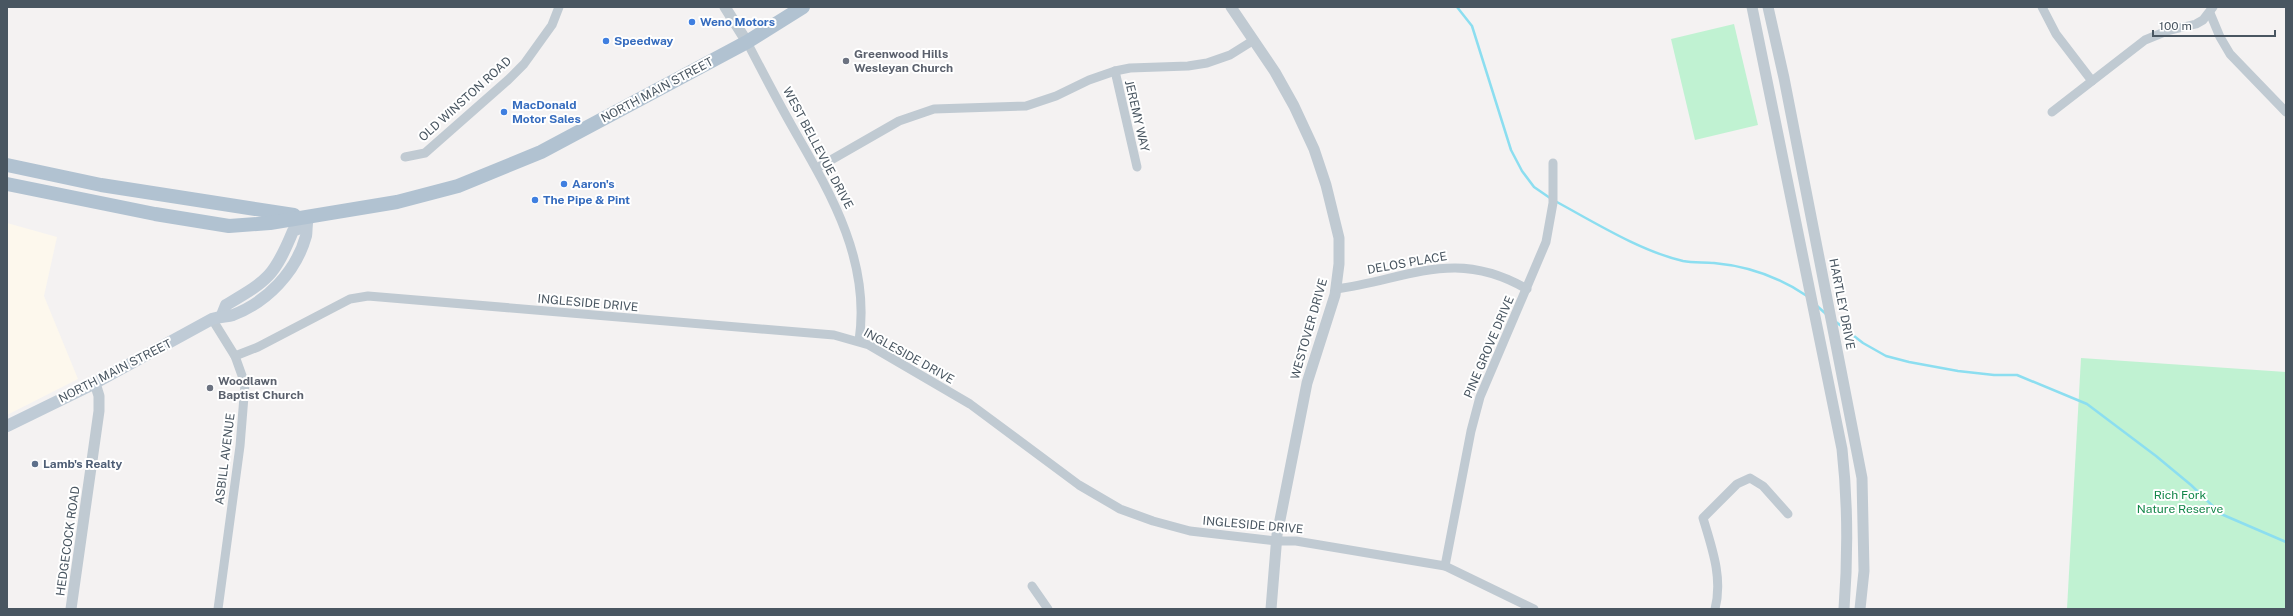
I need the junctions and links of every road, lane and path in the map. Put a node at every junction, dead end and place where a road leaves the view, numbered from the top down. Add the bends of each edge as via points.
1 (559, 7) edge
2 (725, 7) edge
3 (803, 7) edge
4 (1231, 7) edge
5 (1752, 7) edge
6 (1768, 7) edge
7 (2042, 7) edge
8 (2211, 10) edge
9 (1254, 40) junction
10 (747, 42) junction
11 (1115, 71) junction
12 (2092, 81) junction
13 (2052, 112) dead end
14 (2286, 112) edge
15 (405, 157) dead end
16 (1553, 164) dead end
17 (7, 165) edge
18 (1137, 167) dead end
19 (817, 168) junction
20 (7, 184) edge
21 (306, 222) junction
22 (1527, 288) junction
23 (1336, 289) junction
24 (217, 317) junction
25 (859, 341) junction
26 (235, 356) junction
27 (95, 383) junction
28 (7, 426) edge
29 (1788, 514) dead end
30 (1277, 541) junction
31 (1445, 566) junction
32 (1032, 586) dead end
33 (72, 609) edge
34 (218, 609) edge
35 (1048, 609) edge
36 (1271, 609) edge
37 (1534, 609) edge
38 (1715, 609) edge
39 (1844, 609) edge
40 (1860, 609) edge

1 - 15 street, OLD WINSTON ROAD via 552,25 524,64 508,80 425,153
2 - 10 street
3 - 10 main road, NORTH MAIN STREET
4 - 9 street, WESTOVER DRIVE
5 - 39 street via 1842,449 1848,552
6 - 40 street, HARTLEY DRIVE via 1862,478 1864,571
7 - 12 street via 2056,34
8 - 12 street via 2196,24 2167,31 2145,40
8 - 14 street via 2220,37 2230,54
9 - 11 street via 1230,55 1207,63
9 - 23 street, WESTOVER DRIVE via 1294,106 1314,149 1326,185 1339,238
10 - 19 street, WEST BELLEVUE DRIVE
10 - 21 main road, NORTH MAIN STREET via 541,152 502,169 458,186
11 - 18 street, JEREMY WAY
11 - 19 street via 1026,106 951,108 922,113 899,121
12 - 13 street
16 - 22 street, PINE GROVE DRIVE via 1553,203 1549,230
17 - 21 main road via 100,185
19 - 25 street, WEST BELLEVUE DRIVE via 852,245 861,301
20 - 21 main road via 154,214 229,226
21 - 24 main road, NORTH MAIN STREET via 306,234 295,260 281,283 268,295 231,316
22 - 23 street, DELOS PLACE via 1495,273 1458,267 1414,272
22 - 31 street, PINE GROVE DRIVE via 1480,396
23 - 30 street, WESTOVER DRIVE via 1307,383
24 - 26 street, ASBILL AVENUE
24 - 27 main road, NORTH MAIN STREET
25 - 26 street, INGLESIDE DRIVE via 834,335 368,296 350,300
25 - 30 street, INGLESIDE DRIVE via 970,404 1079,485 1120,509 1190,531
26 - 34 street, ASBILL AVENUE via 245,384 240,446
27 - 28 main road, NORTH MAIN STREET
27 - 33 street, HEDGECOCK ROAD via 99,396 99,411
29 - 38 street via 1763,486 1750,478 1736,484 1703,518 1716,566 1718,586
30 - 31 street, INGLESIDE DRIVE via 1296,541
30 - 36 street, WESTOVER DRIVE
31 - 37 street, INGLESIDE DRIVE
32 - 35 street

